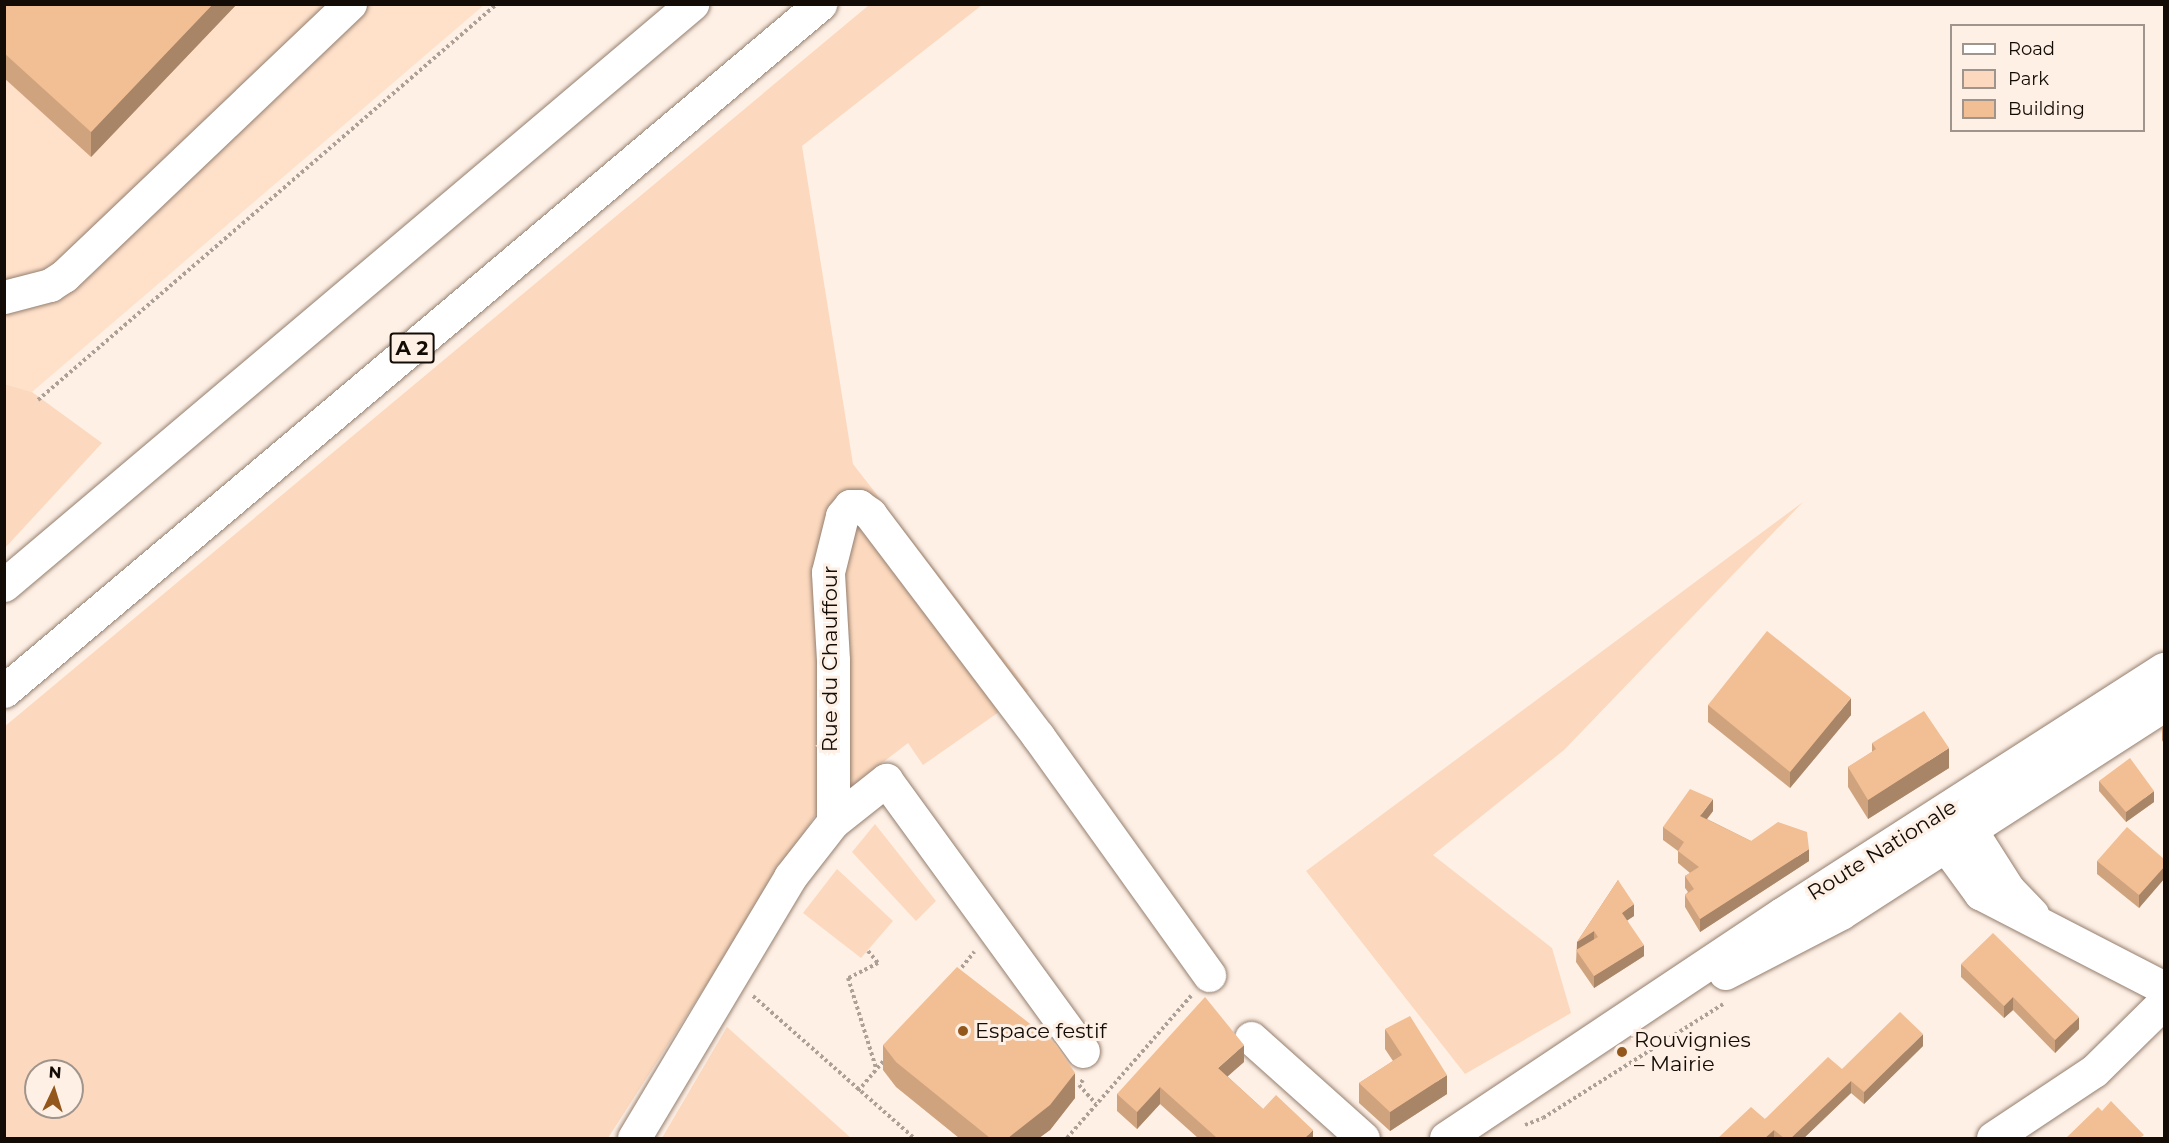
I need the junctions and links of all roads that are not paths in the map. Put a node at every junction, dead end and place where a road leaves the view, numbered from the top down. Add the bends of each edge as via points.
1 (350, 4) edge
2 (692, 4) edge
3 (820, 4) edge
4 (4, 297) edge
5 (4, 585) edge
6 (2164, 669) edge
7 (4, 692) edge
8 (2164, 705) edge
9 (833, 822) junction
10 (1949, 826) junction
11 (1209, 975) road end
12 (2164, 988) edge
13 (2164, 1002) edge
14 (1251, 1038) dead end
15 (1083, 1051) dead end
16 (634, 1138) edge
17 (1363, 1138) edge
18 (1446, 1138) edge
19 (1993, 1138) edge

1 - 4 main road via 64,276 50,285
2 - 5 main road
3 - 7 main road, A 2
6 - 10 main road, Route Nationale
8 - 10 main road, Route Nationale
9 - 11 main road, Rue du Chauffour via 833,660 828,572 842,516 850,507 859,506 870,514 1038,736
9 - 15 main road via 886,780
9 - 16 main road via 790,877
10 - 12 main road via 2042,923
10 - 18 main road, Route Nationale via 1754,933
13 - 19 main road via 2094,1071
14 - 17 main road

